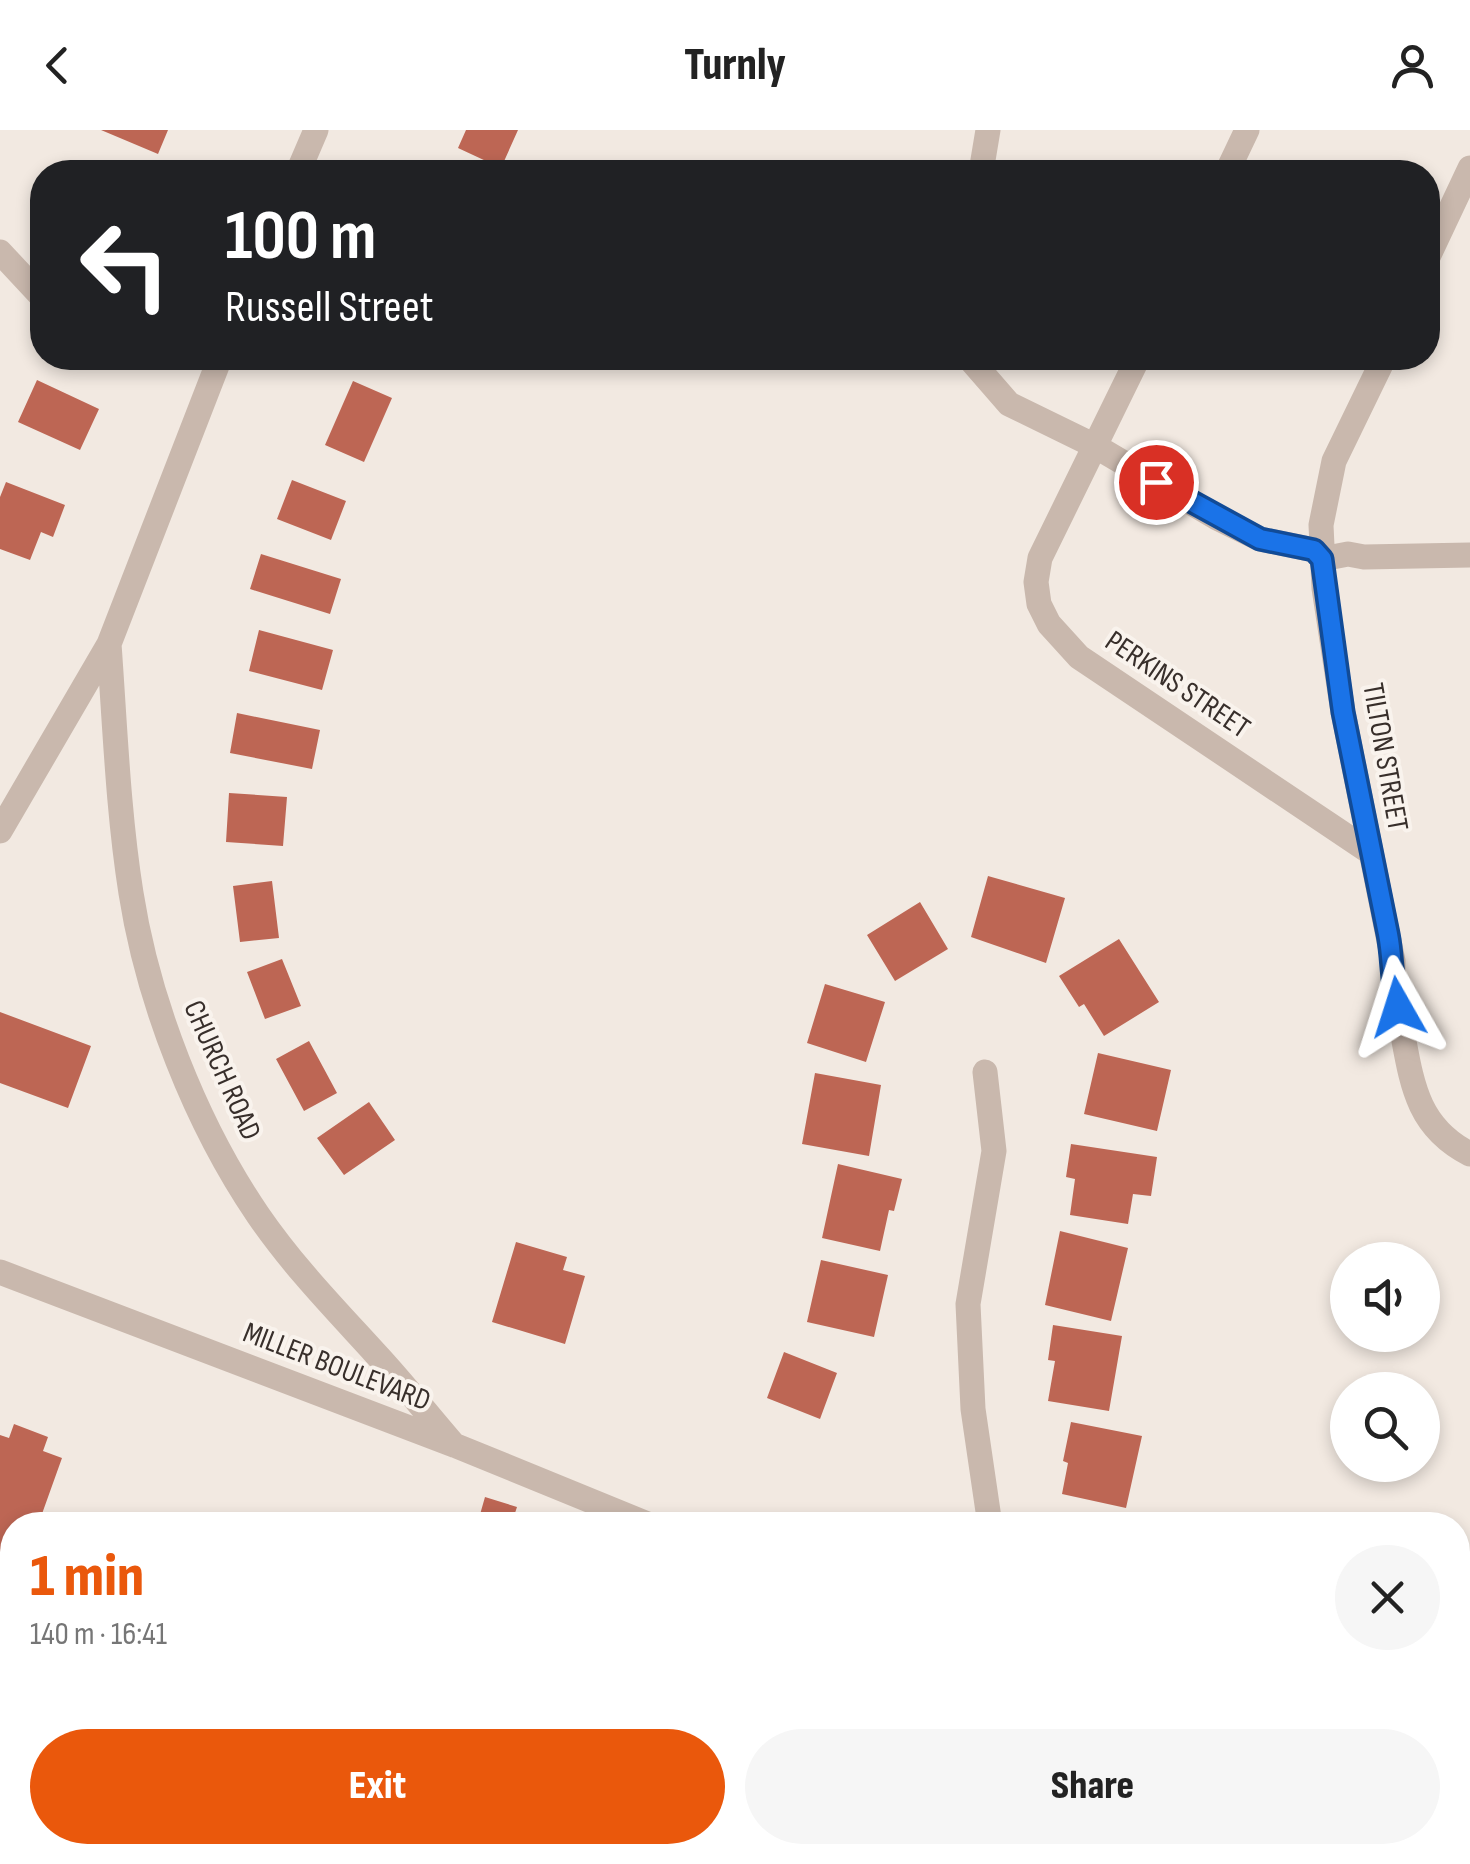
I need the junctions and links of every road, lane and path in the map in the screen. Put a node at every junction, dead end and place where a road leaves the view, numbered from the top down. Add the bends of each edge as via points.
1 (316, 130) edge
2 (988, 130) edge
3 (1248, 130) edge
4 (303, 160) edge
5 (984, 160) edge
6 (1233, 160) edge
7 (1470, 168) edge
8 (1440, 232) edge
9 (0, 252) edge
10 (30, 284) edge
11 (206, 370) edge
12 (979, 370) edge
13 (1132, 370) edge
14 (1378, 370) edge
15 (1095, 446) junction
16 (1470, 555) edge
17 (1322, 559) junction
18 (109, 644) junction
19 (0, 831) edge
20 (1370, 852) junction
21 (985, 1072) dead end
22 (1470, 1154) edge
23 (0, 1272) edge
24 (454, 1445) junction
25 (618, 1512) edge
26 (988, 1512) edge

1 - 4 street
2 - 5 street
3 - 6 street
7 - 8 street
9 - 10 street
11 - 18 street, CHURCH ROAD
12 - 15 street via 1009,404
13 - 15 street, PERKINS STREET
14 - 17 street, TILTON STREET via 1334,461 1321,525
15 - 17 street via 1231,525 1314,550
15 - 20 street, PERKINS STREET via 1040,558 1038,593 1048,624 1097,671
16 - 17 street
17 - 20 street, TILTON STREET
18 - 19 street, CHURCH ROAD
18 - 24 street, CHURCH ROAD via 131,893 177,1059 256,1212 305,1280
20 - 22 street, TILTON STREET via 1417,1100 1447,1142
21 - 26 street via 994,1151 968,1304 973,1409
23 - 24 street, MILLER BOULEVARD
24 - 25 street, MILLER BOULEVARD

